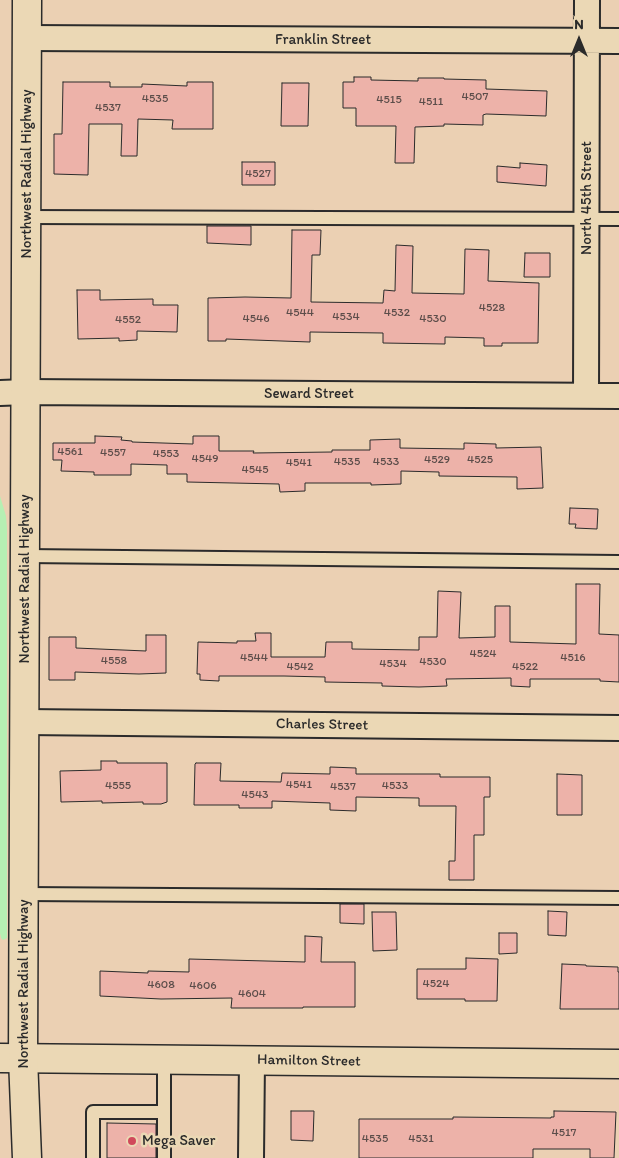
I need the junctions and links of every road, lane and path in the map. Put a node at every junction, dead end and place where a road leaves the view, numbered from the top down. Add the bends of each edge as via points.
1 (27, 0) edge
2 (587, 0) edge
3 (27, 38) junction
4 (587, 41) junction
5 (619, 41) edge
6 (26, 217) junction
7 (586, 218) junction
8 (619, 218) edge
9 (13, 392) edge
10 (586, 396) junction
11 (619, 396) edge
12 (25, 556) junction
13 (619, 562) edge
14 (25, 722) junction
15 (619, 728) edge
16 (24, 894) junction
17 (619, 898) edge
18 (11, 1058) edge
19 (164, 1059) junction
20 (252, 1060) junction
21 (619, 1064) edge
22 (164, 1112) junction
23 (27, 1158) edge
24 (93, 1158) edge
25 (164, 1158) edge
26 (251, 1158) edge

1 - 3 main road, Northwest Radial Highway
2 - 4 street, North 45th Street
3 - 4 street, Franklin Street
3 - 6 main road, Northwest Radial Highway
4 - 5 street, Franklin Street
4 - 7 street, North 45th Street
6 - 7 lane
6 - 9 main road, Northwest Radial Highway
7 - 8 lane
7 - 10 street, North 45th Street
9 - 10 street, Seward Street
9 - 12 main road, Northwest Radial Highway
10 - 11 street, Seward Street
12 - 13 lane
12 - 14 main road, Northwest Radial Highway
14 - 15 street, Charles Street
14 - 16 main road, Northwest Radial Highway
16 - 17 lane
16 - 18 main road, Northwest Radial Highway
18 - 19 main road, Hamilton Street
18 - 23 main road, Northwest Radial Highway
19 - 20 main road, Hamilton Street
19 - 22 lane
20 - 21 main road, Hamilton Street
20 - 26 street
22 - 24 lane via 94,1112
22 - 25 lane

